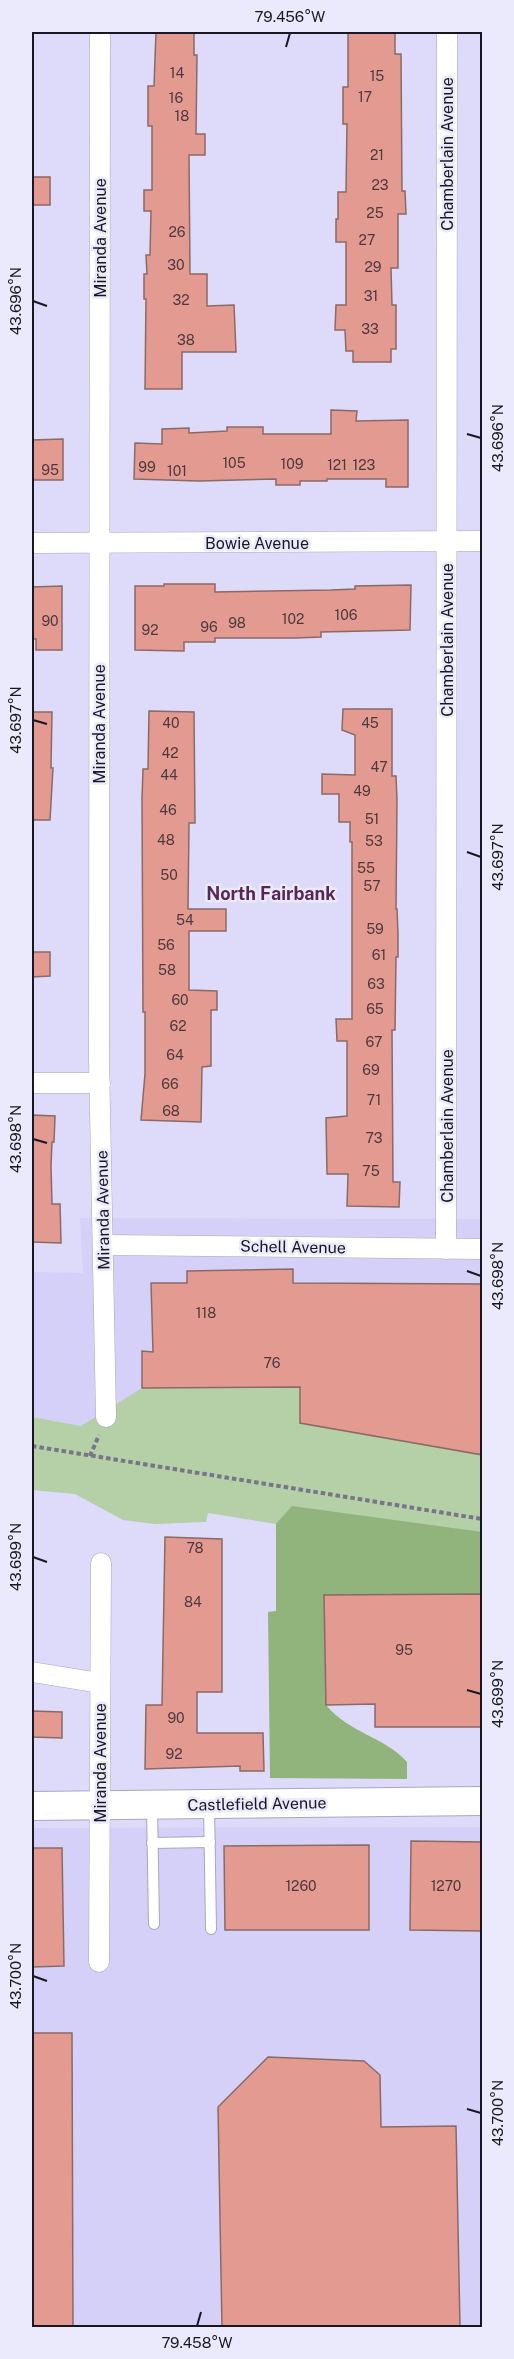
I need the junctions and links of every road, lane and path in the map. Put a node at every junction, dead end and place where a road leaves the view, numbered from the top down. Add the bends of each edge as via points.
1 (100, 32) edge
2 (447, 32) edge
3 (483, 541) edge
4 (447, 542) junction
5 (32, 543) edge
6 (99, 543) junction
7 (32, 1083) edge
8 (100, 1083) junction
9 (104, 1245) junction
10 (446, 1249) junction
11 (483, 1249) edge
12 (106, 1417) dead end
13 (32, 1446) edge
14 (483, 1519) edge
15 (101, 1563) dead end
16 (32, 1672) edge
17 (100, 1683) junction
18 (483, 1801) edge
19 (209, 1804) junction
20 (152, 1805) junction
21 (32, 1806) edge
22 (100, 1806) junction
23 (210, 1842) junction
24 (152, 1843) junction
25 (154, 1924) dead end
26 (212, 1929) dead end
27 (99, 1962) dead end

1 - 6 street, Miranda Avenue
2 - 4 street, Chamberlain Avenue
3 - 4 street, Bowie Avenue
4 - 6 street, Bowie Avenue
4 - 10 street, Chamberlain Avenue
5 - 6 street, Bowie Avenue
6 - 8 street, Miranda Avenue
7 - 8 street
8 - 9 street, Miranda Avenue
9 - 10 street, Schell Avenue
9 - 12 street, Miranda Avenue
10 - 11 street, Schell Avenue
13 - 14 path
15 - 17 street, Miranda Avenue
16 - 17 street
17 - 22 street, Miranda Avenue
18 - 19 street, Castlefield Avenue
19 - 20 street, Castlefield Avenue
19 - 23 lane
20 - 22 street, Castlefield Avenue
20 - 24 lane
21 - 22 street, Castlefield Avenue
22 - 27 street, Miranda Avenue
23 - 24 lane
23 - 26 lane
24 - 25 lane

